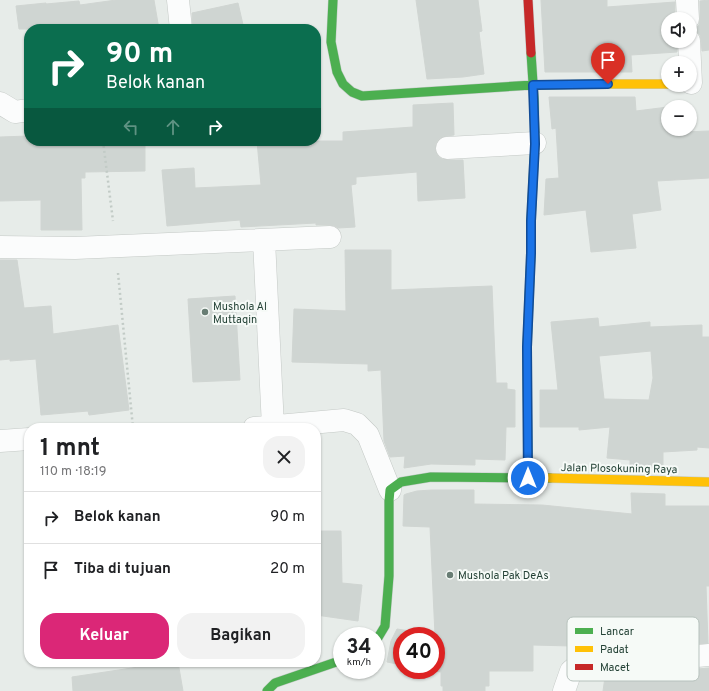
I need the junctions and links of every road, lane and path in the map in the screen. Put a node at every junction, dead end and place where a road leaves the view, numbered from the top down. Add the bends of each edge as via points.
1 (178, 0) edge
2 (334, 0) edge
3 (528, 0) edge
4 (688, 0) edge
5 (688, 12) edge
6 (180, 24) edge
7 (661, 84) edge
8 (533, 85) junction
9 (0, 103) edge
10 (24, 111) edge
11 (535, 144) junction
12 (104, 146) edge
13 (448, 148) dead end
14 (330, 237) dead end
15 (264, 240) junction
16 (116, 245) junction
17 (0, 247) edge
18 (133, 423) edge
19 (264, 423) edge
20 (310, 423) edge
21 (24, 439) edge
22 (0, 441) edge
23 (528, 478) junction
24 (709, 482) edge
25 (390, 490) junction
26 (384, 627) edge
27 (709, 655) edge
28 (699, 656) edge
29 (333, 663) edge
30 (568, 681) edge
31 (267, 691) edge
32 (564, 691) edge

1 - 6 street
2 - 8 street via 331,42 336,72 343,84 352,92 362,96
3 - 8 street
4 - 5 street
7 - 8 street
8 - 11 street
9 - 10 street via 14,112
11 - 13 street
11 - 23 street via 527,347
12 - 16 path
14 - 15 street
15 - 16 street
15 - 19 street
16 - 17 street via 75,248
16 - 18 path
20 - 25 street via 344,420 357,424 368,435
21 - 22 street
23 - 24 street, Jalan Plosokuning Raya
23 - 25 street, Jalan Plosokuning Raya via 415,478 401,482
25 - 26 street via 389,576
27 - 28 street
29 - 31 street via 275,683
30 - 32 street

